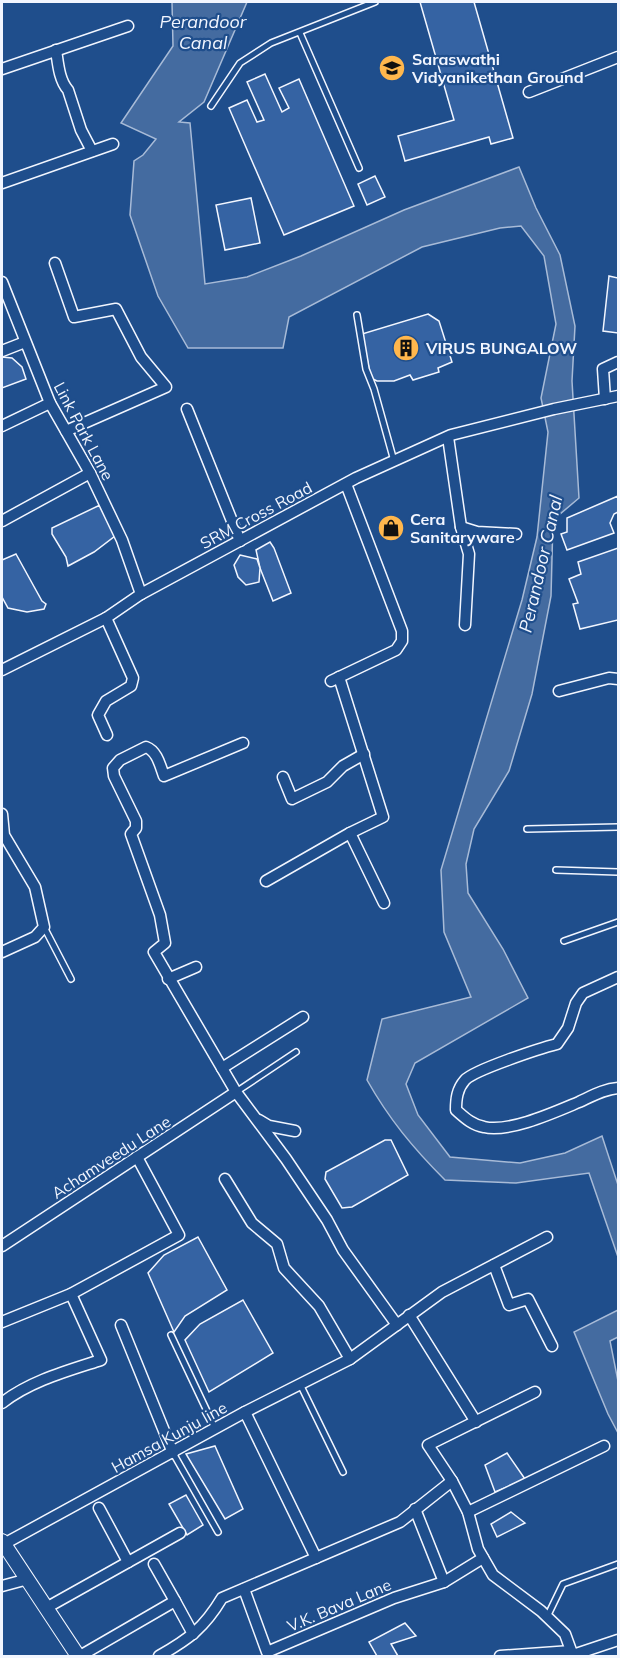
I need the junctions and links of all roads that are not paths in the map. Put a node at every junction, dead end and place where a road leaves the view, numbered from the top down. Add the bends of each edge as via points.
1 (375, 2) edge
2 (128, 26) dead end
3 (300, 33) junction
4 (56, 50) junction
5 (618, 57) edge
6 (2, 69) edge
7 (529, 92) dead end
8 (211, 106) dead end
9 (112, 144) dead end
10 (92, 151) junction
11 (358, 168) dead end
12 (2, 183) edge
13 (55, 263) dead end
14 (2, 282) edge
15 (357, 315) dead end
16 (25, 342) junction
17 (2, 351) edge
18 (618, 362) edge
19 (618, 396) edge
20 (605, 399) junction
21 (50, 403) junction
22 (187, 409) dead end
23 (2, 426) edge
24 (66, 431) junction
25 (448, 437) junction
26 (394, 461) junction
27 (90, 474) junction
28 (346, 484) junction
29 (2, 521) edge
30 (461, 527) junction
31 (516, 534) dead end
32 (240, 541) junction
33 (141, 594) junction
34 (106, 618) junction
35 (465, 625) dead end
36 (2, 656) edge
37 (4, 668) edge
38 (618, 679) edge
39 (559, 691) dead end
40 (106, 735) dead end
41 (243, 743) dead end
42 (363, 754) junction
43 (283, 777) dead end
44 (2, 814) edge
45 (618, 827) edge
46 (527, 829) dead end
47 (350, 833) junction
48 (3, 836) edge
49 (556, 870) dead end
50 (618, 872) edge
51 (266, 881) dead end
52 (384, 903) dead end
53 (618, 922) edge
54 (44, 927) junction
55 (564, 941) dead end
56 (2, 952) edge
57 (196, 967) dead end
58 (618, 977) edge
59 (71, 979) dead end
60 (168, 979) junction
61 (303, 1017) dead end
62 (296, 1052) dead end
63 (222, 1068) junction
64 (618, 1088) edge
65 (236, 1092) junction
66 (256, 1119) junction
67 (295, 1131) dead end
68 (137, 1157) junction
69 (225, 1179) dead end
70 (547, 1237) dead end
71 (2, 1246) edge
72 (494, 1265) junction
73 (70, 1294) junction
74 (409, 1316) junction
75 (2, 1322) edge
76 (397, 1324) junction
77 (121, 1325) dead end
78 (171, 1335) dead end
79 (552, 1347) dead end
80 (350, 1359) junction
81 (300, 1384) junction
82 (535, 1392) dead end
83 (2, 1403) edge
84 (245, 1412) junction
85 (476, 1422) junction
86 (215, 1429) junction
87 (604, 1446) dead end
88 (173, 1453) junction
89 (343, 1472) dead end
90 (452, 1481) junction
91 (99, 1508) dead end
92 (416, 1509) junction
93 (468, 1512) junction
94 (218, 1532) dead end
95 (180, 1533) dead end
96 (3, 1542) edge
97 (316, 1558) junction
98 (483, 1558) junction
99 (128, 1562) junction
100 (154, 1564) dead end
101 (618, 1564) edge
102 (28, 1579) junction
103 (444, 1582) junction
104 (2, 1586) edge
105 (244, 1589) junction
106 (175, 1600) junction
107 (46, 1608) junction
108 (547, 1617) junction
109 (193, 1634) junction
110 (618, 1640) edge
111 (573, 1654) edge
112 (79, 1656) edge
113 (159, 1656) edge
114 (500, 1656) edge

1 - 3 lane
2 - 4 street
3 - 8 lane via 271,44 240,63
3 - 11 lane
4 - 6 street
4 - 10 street via 58,68
5 - 7 street
9 - 10 street
10 - 12 street
13 - 24 street via 74,317 116,309 141,357 166,387
14 - 16 street, Link Park Lane
15 - 26 lane via 366,369
16 - 17 street
16 - 21 street, Link Park Lane
18 - 20 street via 603,369
19 - 20 street, SRM Cross Road
20 - 25 street, SRM Cross Road
21 - 23 street
21 - 24 street, Link Park Lane
22 - 32 street
24 - 27 street, Link Park Lane
25 - 26 street, SRM Cross Road
25 - 30 street
26 - 28 street, SRM Cross Road
27 - 29 street
27 - 33 street, Link Park Lane via 122,540
28 - 32 street, SRM Cross Road
28 - 42 street via 402,631 402,641 396,650 335,679
30 - 31 street
30 - 35 street via 469,554
32 - 33 street, SRM Cross Road
33 - 34 street, SRM Cross Road
34 - 37 street, SRM Cross Road
34 - 40 street via 134,678 131,686 105,701 98,715
36 - 37 street
38 - 39 street
41 - 60 street via 164,776 154,753 146,747 113,768 136,821 131,834 160,915 165,943 154,952
42 - 43 street via 327,782 292,799
42 - 47 street via 384,817
44 - 48 street
45 - 46 lane
47 - 51 street
47 - 52 street
48 - 54 street via 35,887
49 - 50 lane
53 - 55 lane
54 - 56 street via 35,937
54 - 59 lane
57 - 60 street
58 - 64 street via 583,993 557,1044 466,1079 456,1096 456,1110 485,1128 507,1126
60 - 63 street
61 - 63 street
62 - 65 lane
63 - 65 street
65 - 66 street
65 - 68 street, Achamveedu Lane
66 - 67 street
66 - 76 street
68 - 71 street, Achamveedu Lane
68 - 73 street via 179,1235
69 - 80 street via 252,1223 277,1244 284,1268 319,1306
70 - 72 street, Hamsa Kunju line
72 - 74 street, Hamsa Kunju line via 442,1292
72 - 79 street via 509,1305 528,1299
73 - 75 street
73 - 83 street via 101,1360 15,1393
74 - 76 street, Hamsa Kunju line
74 - 85 street
76 - 80 street, Hamsa Kunju line
77 - 88 street
78 - 86 lane
80 - 81 street, Hamsa Kunju line
81 - 84 street, Hamsa Kunju line
81 - 89 lane
82 - 85 street
84 - 86 street, Hamsa Kunju line
84 - 97 street
85 - 90 street via 428,1445
86 - 88 street, Hamsa Kunju line
87 - 93 street
88 - 94 lane
88 - 96 street, Hamsa Kunju line
90 - 92 street
90 - 93 street
91 - 99 street
92 - 97 street via 400,1522
92 - 103 street
93 - 98 street
95 - 99 street
96 - 102 street
97 - 105 street
98 - 103 street, V.K. Bava Lane
98 - 108 street via 493,1575
99 - 107 street
100 - 106 street
101 - 108 lane via 562,1584
102 - 104 street
102 - 107 street
103 - 105 street, V.K. Bava Lane via 394,1598 267,1652
105 - 109 street via 222,1598 208,1621
106 - 109 street
106 - 112 street
107 - 112 street
108 - 111 street via 565,1634
109 - 113 street
110 - 111 street
111 - 114 street

